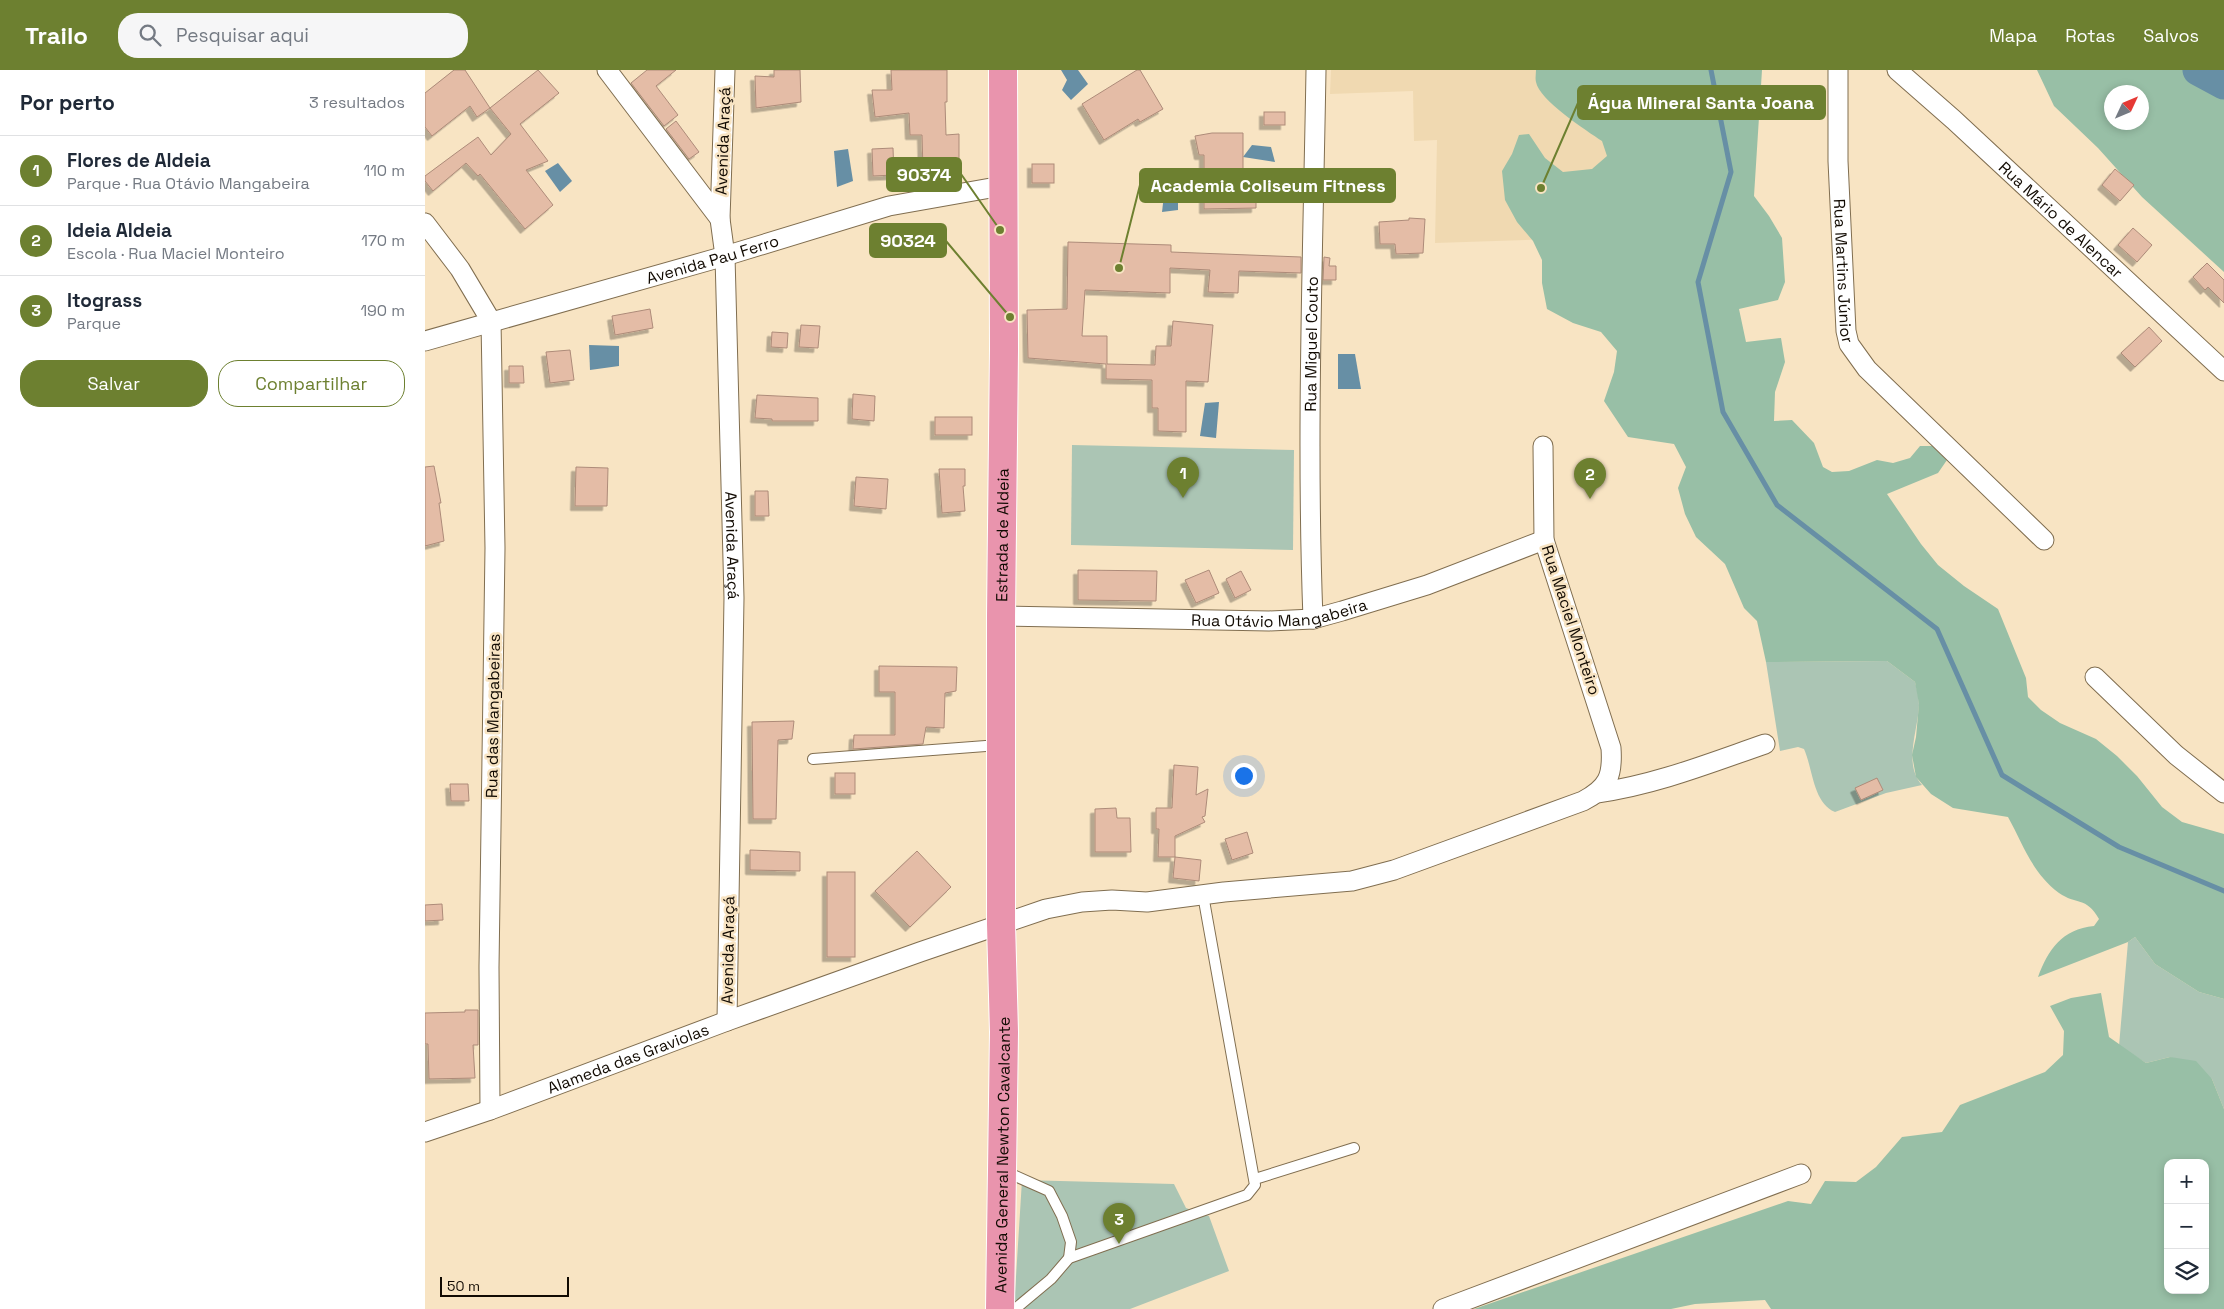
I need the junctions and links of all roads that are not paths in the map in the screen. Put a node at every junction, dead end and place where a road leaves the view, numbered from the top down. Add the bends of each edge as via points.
1 (607, 70) edge
2 (725, 70) edge
3 (1003, 70) edge
4 (1316, 70) edge
5 (1838, 70) edge
6 (1897, 70) edge
7 (1002, 186) junction
8 (720, 219) junction
9 (425, 223) edge
10 (725, 256) junction
11 (491, 321) junction
12 (425, 341) edge
13 (2224, 372) edge
14 (1543, 446) dead end
15 (1544, 540) junction
16 (2044, 540) dead end
17 (1001, 616) junction
18 (1313, 619) junction
19 (2095, 677) dead end
20 (1765, 744) dead end
21 (1002, 745) junction
22 (813, 758) dead end
23 (1597, 793) junction
24 (2224, 793) edge
25 (1203, 895) junction
26 (1001, 924) junction
27 (1003, 1001) joint
28 (727, 1021) junction
29 (490, 1110) junction
30 (425, 1132) edge
31 (1354, 1148) dead end
32 (1002, 1170) junction
33 (1801, 1174) dead end
34 (1255, 1178) junction
35 (1069, 1258) junction
36 (1000, 1309) edge
37 (1015, 1309) edge
38 (1443, 1309) edge

1 - 8 street
2 - 8 street, Avenida Araçá
3 - 7 main road, Estrada de Aldeia
4 - 18 street, Rua Miguel Couto via 1309,392
5 - 16 street, Rua Martins Júnior via 1838,161 1849,344 1867,369
6 - 13 street, Rua Mário de Alencar
7 - 10 street, Avenida Pau Ferro via 889,206
7 - 17 main road, Estrada de Aldeia via 1005,350
8 - 10 street, Avenida Araçá
9 - 11 street via 459,269
10 - 11 street, Avenida Pau Ferro
10 - 28 street, Avenida Araçá via 734,598
11 - 12 street, Avenida Pau Ferro
11 - 29 street, Rua das Mangabeiras via 495,548
14 - 15 street, Rua Maciel Monteiro
15 - 18 street, Rua Otávio Mangabeira via 1427,585
15 - 23 street, Rua Maciel Monteiro via 1607,732 1612,763 1605,786
17 - 18 street, Rua Otávio Mangabeira
17 - 21 main road, Estrada de Aldeia
19 - 24 street via 2176,755
20 - 23 street, Alameda das Graviolas via 1656,781
21 - 22 lane
21 - 26 main road, Estrada de Aldeia
23 - 25 street, Alameda das Graviolas via 1374,876 1352,881
25 - 26 street, Alameda das Graviolas via 1147,902 1112,900 1065,904
25 - 34 lane
26 - 27 main road, Estrada de Aldeia
26 - 28 street, Alameda das Graviolas
27 - 32 main road, Avenida General Newton Cavalcante
28 - 29 street, Alameda das Graviolas
29 - 30 street, Alameda das Graviolas
31 - 34 lane
32 - 35 lane via 1049,1191 1071,1242
32 - 36 main road, Avenida General Newton Cavalcante
33 - 38 street
34 - 35 lane via 1255,1185 1247,1194
35 - 37 lane via 1051,1279

